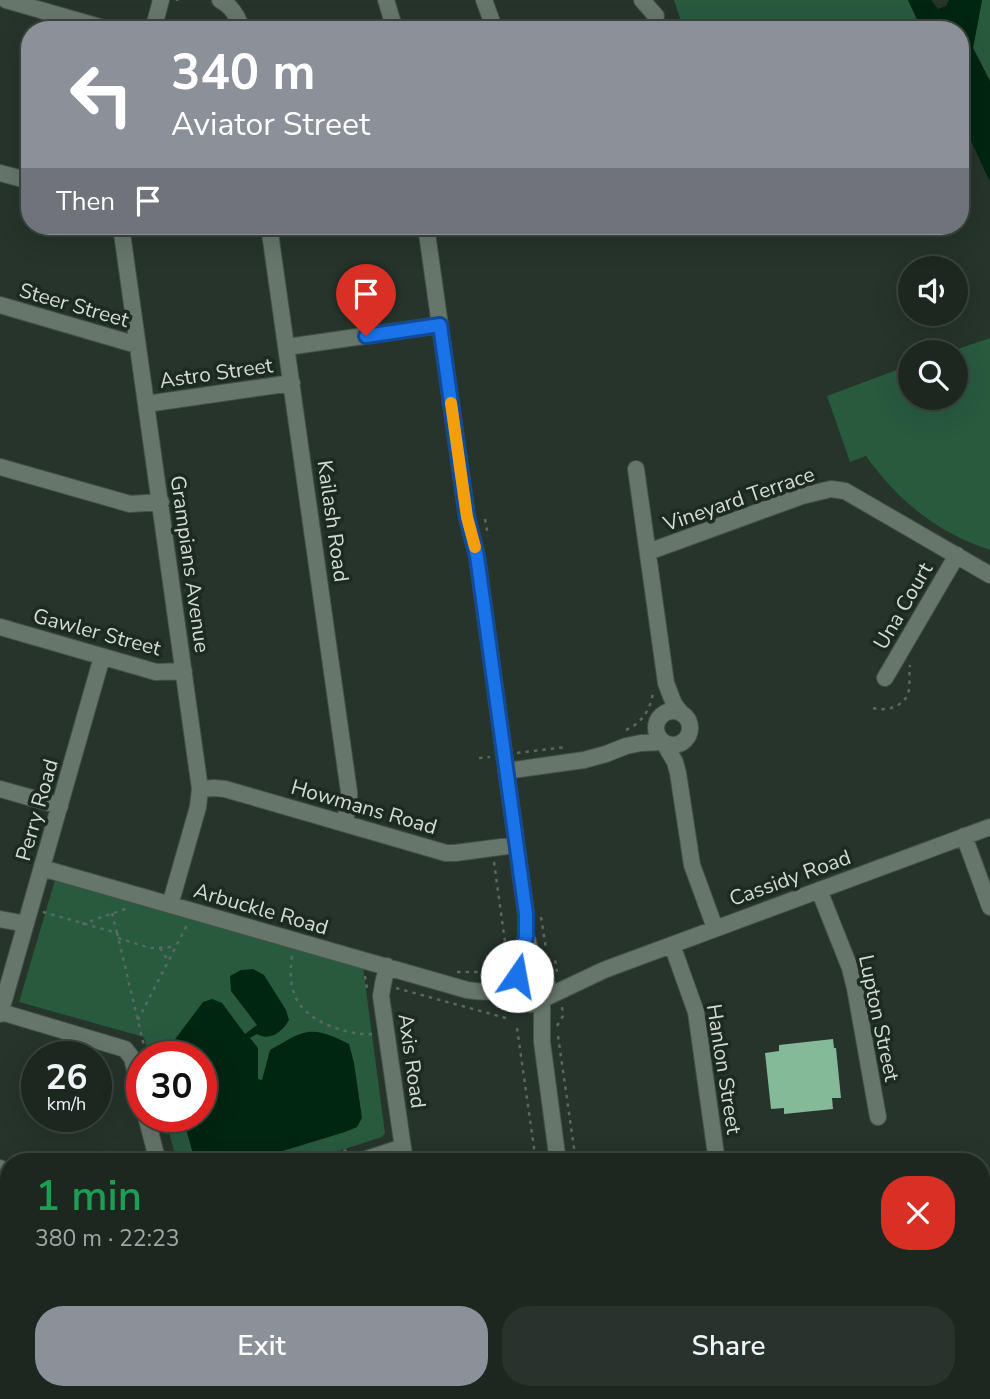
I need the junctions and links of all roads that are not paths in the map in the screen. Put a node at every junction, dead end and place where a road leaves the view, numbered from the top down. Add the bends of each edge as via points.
1 (5, 0) edge
2 (162, 0) edge
3 (220, 0) edge
4 (386, 0) edge
5 (484, 0) edge
6 (642, 0) edge
7 (0, 13) edge
8 (656, 16) dead end
9 (78, 21) edge
10 (156, 21) edge
11 (239, 21) edge
12 (393, 21) edge
13 (492, 21) edge
14 (0, 173) edge
15 (21, 179) edge
16 (122, 235) edge
17 (271, 235) edge
18 (427, 235) edge
19 (0, 305) edge
20 (440, 325) junction
21 (137, 345) junction
22 (287, 347) junction
23 (292, 383) junction
24 (146, 404) junction
25 (0, 467) edge
26 (636, 469) dead end
27 (161, 502) junction
28 (648, 552) junction
29 (957, 555) junction
30 (990, 575) edge
31 (0, 627) edge
32 (102, 657) junction
33 (184, 671) junction
34 (885, 678) dead end
35 (660, 687) junction
36 (682, 714) junction
37 (658, 719) junction
38 (686, 738) junction
39 (624, 739) junction
40 (664, 743) junction
41 (505, 763) junction
42 (678, 773) junction
43 (0, 789) edge
44 (200, 789) junction
45 (60, 806) junction
46 (344, 823) junction
47 (990, 827) edge
48 (964, 836) junction
49 (516, 845) junction
50 (42, 868) junction
51 (819, 890) junction
52 (170, 905) junction
53 (990, 907) edge
54 (0, 919) edge
55 (26, 924) junction
56 (715, 928) junction
57 (526, 936) junction
58 (672, 944) junction
59 (387, 967) junction
60 (604, 970) junction
61 (540, 973) junction
62 (516, 979) junction
63 (467, 990) junction
64 (542, 1000) junction
65 (522, 1003) junction
66 (0, 1013) edge
67 (541, 1042) junction
68 (126, 1050) edge
69 (878, 1117) dead end
70 (150, 1132) edge
71 (156, 1153) edge
72 (404, 1153) edge
73 (557, 1153) edge
74 (715, 1153) edge

1 - 7 street
1 - 9 street
2 - 10 street
3 - 11 street
4 - 12 street
5 - 13 street
6 - 8 street
14 - 15 street
16 - 21 street, Grampians Avenue
17 - 22 street, Kailash Road
18 - 20 street
19 - 21 street, Steer Street
20 - 22 street
20 - 41 street
21 - 24 street, Grampians Avenue
22 - 23 street, Kailash Road
23 - 24 street, Astro Street
23 - 46 street, Kailash Road via 349,792
24 - 27 street, Grampians Avenue
25 - 27 street via 135,505
26 - 28 street
27 - 33 street, Grampians Avenue
28 - 29 street, Vineyard Terrace via 831,489 845,491
28 - 35 street
29 - 30 street, Vineyard Terrace
29 - 34 street, Una Court
31 - 32 street, Gawler Street
32 - 33 street, Gawler Street via 156,672
32 - 45 street, Perry Road
33 - 44 street, Grampians Avenue
35 - 36 street
35 - 37 street via 664,700
36 - 37 street via 670,711
36 - 38 street via 690,724
37 - 39 street via 642,736
37 - 40 street via 656,730
38 - 40 street via 675,745
38 - 42 street
39 - 40 street
39 - 41 street via 584,760
40 - 42 street
41 - 49 street
42 - 56 street via 692,864
43 - 45 street
44 - 46 street, Howmans Road via 225,789
44 - 52 street, Grampians Avenue
45 - 50 street, Perry Road
46 - 49 street, Howmans Road via 446,853
47 - 48 street, Cassidy Road
48 - 51 street, Cassidy Road
48 - 53 street
49 - 57 street
50 - 52 street, Arbuckle Road
50 - 55 street, Perry Road
51 - 56 street, Cassidy Road
51 - 69 street, Lupton Street via 850,968
52 - 59 street, Arbuckle Road
54 - 55 street
55 - 66 street, Perry Road
56 - 58 street, Cassidy Road
57 - 61 street
57 - 62 street
58 - 60 street, Cassidy Road
58 - 74 street, Hanlon Street via 696,1012
59 - 63 street, Arbuckle Road
59 - 72 street, Axis Road via 382,996
60 - 61 street, Cassidy Road via 560,978
60 - 64 street, Cassidy Road
61 - 62 street via 527,970
61 - 64 street via 548,984
62 - 63 street, Arbuckle Road via 489,993
62 - 65 street via 514,993
63 - 65 street, Arbuckle Road via 481,998
64 - 65 street
64 - 67 street
65 - 67 street
66 - 68 street
67 - 73 street
70 - 71 street

